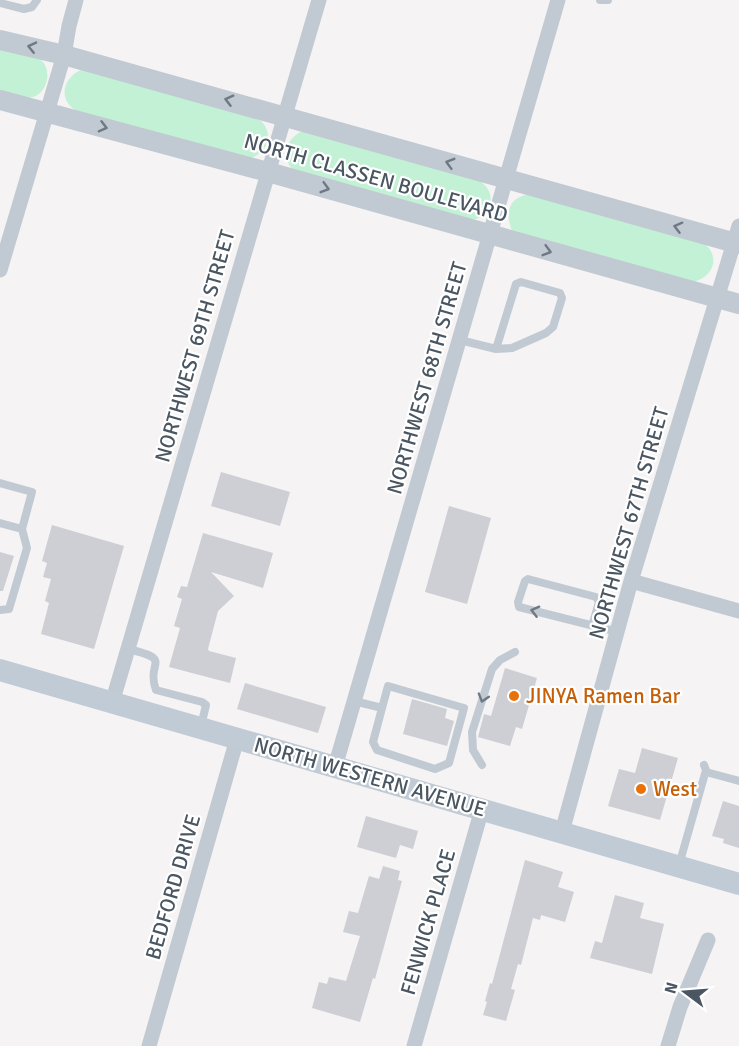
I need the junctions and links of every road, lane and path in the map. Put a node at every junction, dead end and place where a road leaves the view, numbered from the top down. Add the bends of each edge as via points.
1 (37, 0) edge
2 (76, 0) edge
3 (318, 0) edge
4 (558, 0) edge
5 (600, 0) edge
6 (608, 0) edge
7 (0, 3) edge
8 (0, 40) edge
9 (64, 55) junction
10 (0, 100) edge
11 (47, 111) junction
12 (285, 116) junction
13 (268, 172) junction
14 (506, 179) junction
15 (490, 235) junction
16 (737, 237) edge
17 (0, 270) edge
18 (717, 298) junction
19 (739, 304) edge
20 (460, 340) junction
21 (496, 349) junction
22 (0, 483) edge
23 (0, 523) edge
24 (22, 528) junction
25 (631, 581) junction
26 (0, 610) edge
27 (739, 611) edge
28 (592, 626) junction
29 (618, 632) junction
30 (128, 649) junction
31 (515, 652) dead end
32 (0, 670) edge
33 (354, 700) junction
34 (112, 703) junction
35 (382, 708) junction
36 (201, 728) junction
37 (237, 739) junction
38 (482, 765) dead end
39 (335, 767) junction
40 (739, 781) edge
41 (482, 809) junction
42 (562, 832) junction
43 (678, 867) junction
44 (739, 884) edge
45 (708, 940) dead end
46 (149, 1046) edge
47 (414, 1046) edge
48 (668, 1046) edge

1 - 7 lane via 32,8 24,9
2 - 9 street
3 - 12 street, NORTHWEST 69TH STREET
4 - 14 street, NORTHWEST 68TH STREET
5 - 6 lane
9 -> 8 street, NORTH CLASSEN BOULEVARD
9 - 11 street
12 -> 9 street, NORTH CLASSEN BOULEVARD
10 - 11 street, NORTH CLASSEN BOULEVARD
11 -> 13 street, NORTH CLASSEN BOULEVARD
11 - 17 street
12 - 13 street, NORTHWEST 69TH STREET
14 -> 12 street, NORTH CLASSEN BOULEVARD
13 -> 15 street, NORTH CLASSEN BOULEVARD
13 - 30 street, NORTHWEST 69TH STREET
14 - 15 street, NORTHWEST 68TH STREET
16 -> 14 street, NORTH CLASSEN BOULEVARD
15 -> 18 street, NORTH CLASSEN BOULEVARD
15 - 20 street, NORTHWEST 68TH STREET
16 - 18 street, NORTHWEST 67TH STREET
18 - 19 street, NORTH CLASSEN BOULEVARD
18 - 25 street, NORTHWEST 67TH STREET
20 - 21 lane
20 - 33 street, NORTHWEST 68TH STREET
21 - 21 lane via 512,348 553,327 560,293 516,284
22 - 24 lane via 32,492
23 - 24 lane
24 - 26 lane via 27,548 9,609
25 - 27 street
25 - 29 street, NORTHWEST 67TH STREET
28 -> 28 lane via 519,607 525,581 596,597 599,602
28 - 29 lane
29 - 42 street, NORTHWEST 67TH STREET
30 - 34 street, NORTHWEST 69TH STREET
30 - 36 lane via 154,657 156,690 206,705
31 -> 38 lane via 492,669 472,732 473,750
32 - 34 main road, NORTH WESTERN AVENUE
33 - 35 lane
33 - 39 street, NORTHWEST 68TH STREET
34 - 36 main road, NORTH WESTERN AVENUE
35 - 35 lane via 373,742 377,750 435,769 448,763 464,708 388,687
36 - 37 main road, NORTH WESTERN AVENUE
37 - 39 main road, NORTH WESTERN AVENUE
37 - 46 street, BEDFORD DRIVE
39 - 41 main road, NORTH WESTERN AVENUE
40 - 43 lane via 705,768
41 - 42 main road, NORTH WESTERN AVENUE
41 - 47 street, FENWICK PLACE
42 - 43 main road, NORTH WESTERN AVENUE
43 - 44 main road, NORTH WESTERN AVENUE
45 - 48 street

